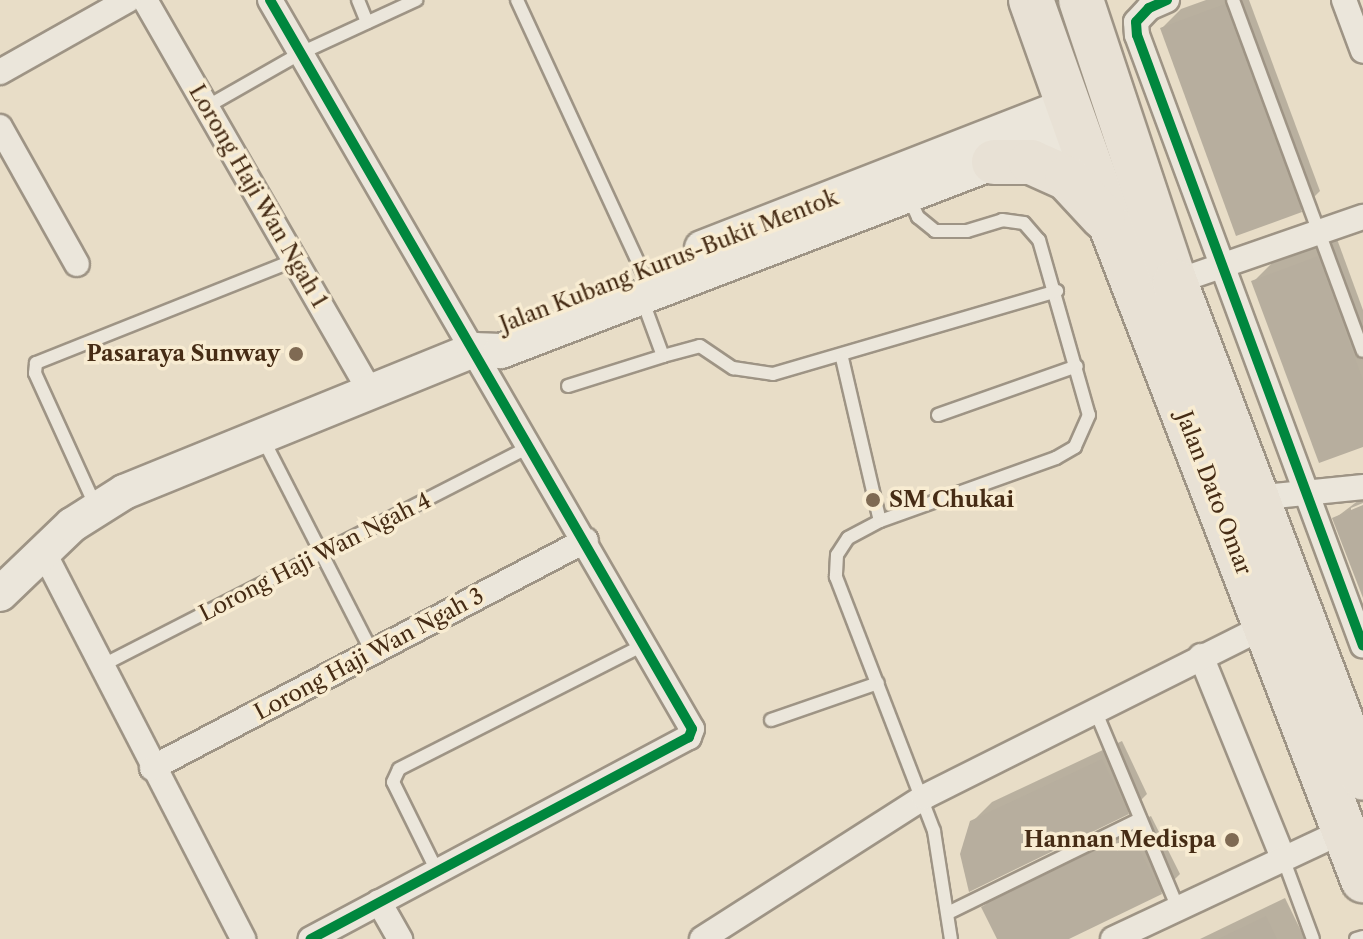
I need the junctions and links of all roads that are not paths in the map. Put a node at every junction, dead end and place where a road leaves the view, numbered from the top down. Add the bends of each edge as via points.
1 (128, 0) edge
2 (145, 0) edge
3 (270, 0) edge
4 (358, 0) edge
5 (416, 0) edge
6 (517, 0) edge
7 (1031, 0) edge
8 (1067, 0) edge
9 (1081, 0) edge
10 (1167, 0) edge
11 (1233, 0) edge
12 (1344, 0) edge
13 (367, 22) junction
14 (1360, 36) edge
15 (301, 53) junction
16 (0, 72) edge
17 (208, 106) junction
18 (1080, 115) junction
19 (0, 127) edge
20 (994, 162) junction
21 (908, 195) junction
22 (1363, 217) edge
23 (1112, 228) junction
24 (1320, 232) junction
25 (295, 260) junction
26 (77, 264) dead end
27 (1222, 265) junction
28 (1175, 282) junction
29 (642, 284) junction
30 (1057, 291) junction
31 (474, 350) junction
32 (1363, 351) edge
33 (663, 356) junction
34 (842, 358) junction
35 (1077, 366) junction
36 (568, 386) dead end
37 (370, 392) junction
38 (938, 415) dead end
39 (261, 434) junction
40 (530, 446) junction
41 (1363, 487) edge
42 (1306, 493) junction
43 (1255, 498) junction
44 (96, 507) junction
45 (880, 521) junction
46 (586, 540) junction
47 (43, 551) junction
48 (321, 553) junction
49 (0, 594) edge
50 (1266, 626) junction
51 (647, 643) junction
52 (1363, 646) edge
53 (372, 652) junction
54 (1201, 656) junction
55 (99, 667) junction
56 (878, 683) junction
57 (1095, 710) junction
58 (771, 720) dead end
59 (152, 768) junction
60 (1363, 778) edge
61 (924, 797) junction
62 (1140, 819) junction
63 (1344, 831) junction
64 (1283, 858) junction
65 (437, 871) junction
66 (1363, 880) edge
67 (379, 902) junction
68 (1178, 908) junction
69 (948, 913) junction
70 (1363, 937) edge
71 (243, 939) edge
72 (310, 939) edge
73 (400, 939) edge
74 (702, 939) edge
75 (951, 939) edge
76 (1113, 939) edge
77 (1313, 939) edge
78 (1356, 939) edge

1 - 16 street
2 - 17 street, Lorong Haji Wan Ngah 1
3 - 15 street
4 - 13 lane
5 - 13 lane
6 - 29 lane
7 - 18 highway
8 - 18 highway via 1094,79
9 - 28 highway, Jalan Dato Omar
10 - 27 street via 1136,22 1137,35
11 - 24 lane
12 - 14 street
13 - 15 lane
15 - 17 lane
15 - 31 street
17 - 25 street, Lorong Haji Wan Ngah 1
18 - 20 main road, Jalan Kubang Kurus-Bukit Mentok
18 - 23 highway, Jalan Dato Omar
18 - 28 highway via 1113,133
18 - 29 main road, Jalan Kubang Kurus-Bukit Mentok
19 - 26 street
20 - 21 main road, Jalan Kubang Kurus-Bukit Mentok
20 - 23 highway via 1031,162 1067,178
21 - 29 main road, Jalan Kubang Kurus-Bukit Mentok
21 - 30 lane via 918,217 935,231 967,231 1002,220 1024,223 1039,240
22 - 24 street
23 - 50 highway, Jalan Dato Omar
24 - 27 street
24 - 32 lane
25 - 37 street, Lorong Haji Wan Ngah 1
25 - 44 lane via 36,363 35,373
27 - 28 street
27 - 42 street
28 - 43 highway, Jalan Dato Omar
29 - 31 main road, Jalan Kubang Kurus-Bukit Mentok via 493,330
29 - 33 lane
30 - 34 lane
30 - 35 lane
31 - 37 main road, Jalan Kubang Kurus-Bukit Mentok
31 - 40 street
33 - 34 lane via 700,346 751,375
33 - 36 lane
34 - 45 lane
35 - 38 lane
35 - 45 lane via 1089,415 1075,447
37 - 39 main road, Jalan Kubang Kurus-Bukit Mentok
39 - 44 main road, Jalan Kubang Kurus-Bukit Mentok
39 - 48 lane
40 - 46 street
40 - 48 lane, Lorong Haji Wan Ngah 4
41 - 42 street
42 - 43 street
42 - 52 street
43 - 60 highway, Jalan Dato Omar
44 - 47 main road, Jalan Kubang Kurus-Bukit Mentok
45 - 56 lane via 848,538 837,555 836,577
46 - 51 street
46 - 53 street, Lorong Haji Wan Ngah 3
47 - 49 main road, Jalan Kubang Kurus-Bukit Mentok
47 - 55 street
48 - 53 lane
48 - 55 lane, Lorong Haji Wan Ngah 4
50 - 54 street
50 - 63 highway, Jalan Dato Omar
51 - 65 street via 691,720 689,737
51 - 65 lane via 399,769 393,782
53 - 59 street, Lorong Haji Wan Ngah 3
54 - 57 street
54 - 64 street
55 - 59 street
56 - 58 lane
56 - 61 lane
57 - 61 street
57 - 62 lane
59 - 71 street
61 - 69 lane
61 - 74 street
62 - 68 lane
62 - 69 lane
63 - 64 street
63 - 66 highway, Jalan Dato Omar
64 - 68 street
64 - 77 lane
65 - 67 street
67 - 72 street
67 - 73 street
68 - 76 street
69 - 75 lane
70 - 78 lane

